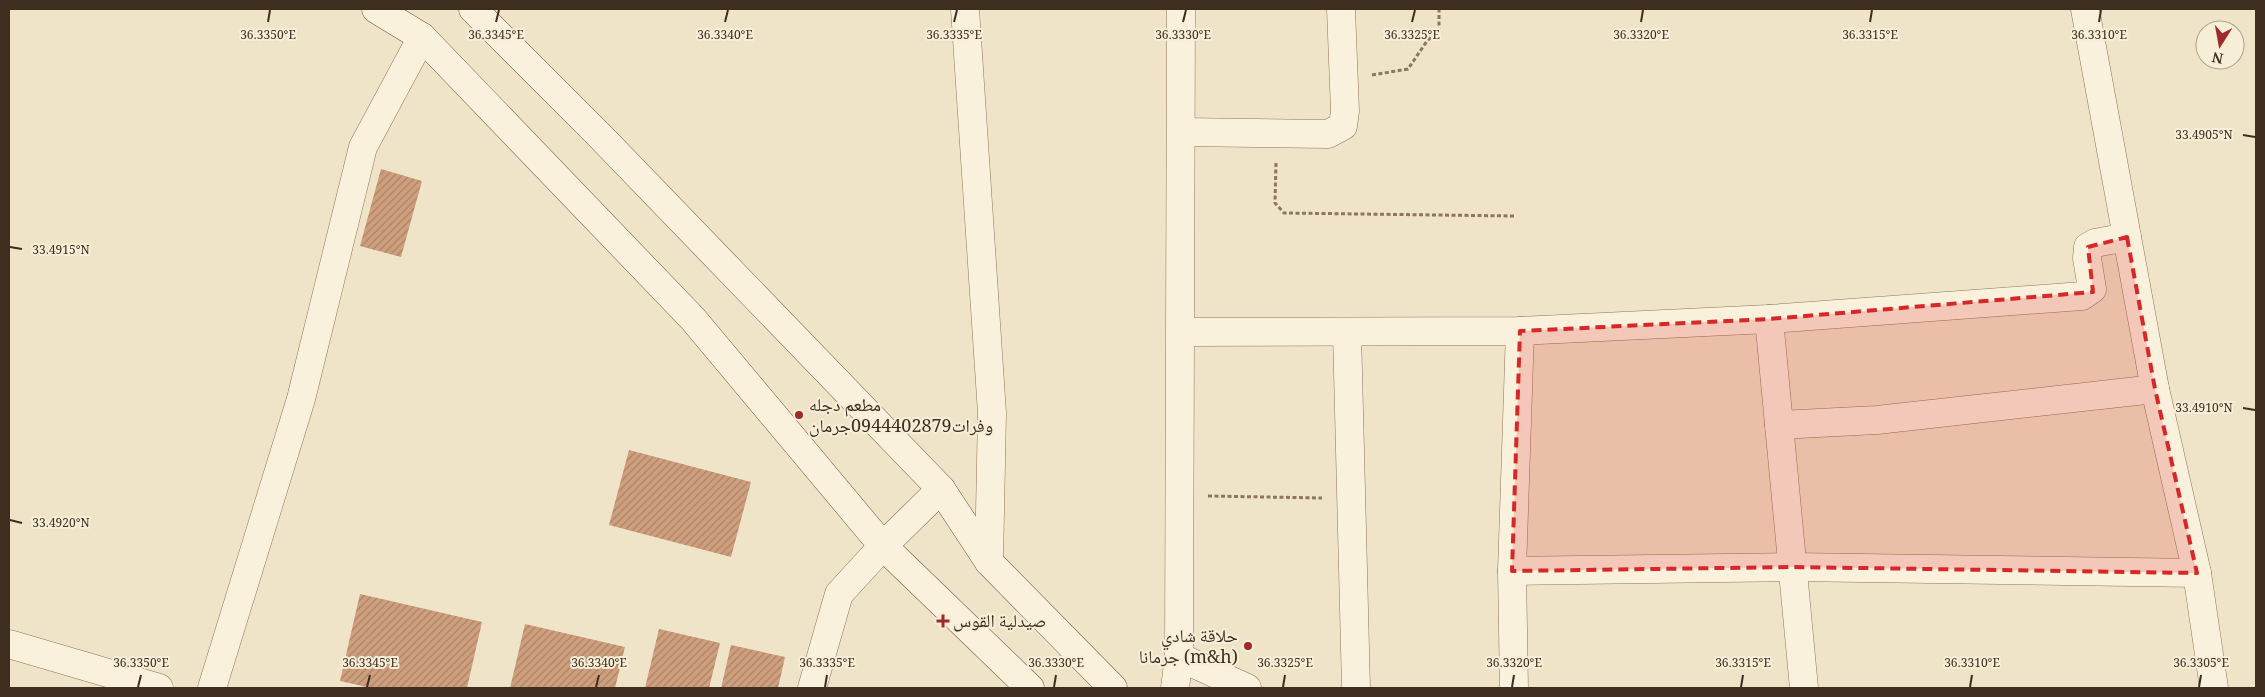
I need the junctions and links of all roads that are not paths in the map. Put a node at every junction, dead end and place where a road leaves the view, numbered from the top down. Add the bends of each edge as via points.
1 (376, 9) edge
2 (474, 9) edge
3 (965, 9) edge
4 (1182, 9) edge
5 (1341, 9) edge
6 (2086, 9) edge
7 (422, 37) junction
8 (1182, 132) junction
9 (2127, 237) junction
10 (1769, 319) junction
11 (1520, 331) junction
12 (1182, 332) junction
13 (1347, 332) junction
14 (2155, 389) junction
15 (1779, 425) junction
16 (941, 489) junction
17 (883, 546) junction
18 (989, 562) junction
19 (1793, 567) junction
20 (1512, 571) junction
21 (2197, 573) junction
22 (9, 644) edge
23 (1179, 657) junction
24 (159, 688) edge
25 (212, 688) edge
26 (812, 688) edge
27 (1030, 688) edge
28 (1113, 688) edge
29 (1175, 688) edge
30 (1247, 688) edge
31 (1356, 688) edge
32 (1514, 688) edge
33 (1804, 688) edge
34 (2214, 688) edge

1 - 7 street
2 - 16 street
3 - 18 street via 992,413
4 - 8 street
5 - 8 street via 1345,111 1342,126 1328,134
6 - 9 street
7 - 17 street via 693,319
7 - 25 street via 363,147 301,399
8 - 12 street
9 - 10 street via 2088,247 2092,289 2082,296
9 - 14 street
10 - 11 street
10 - 15 street
11 - 13 street
11 - 20 street
12 - 13 street
12 - 23 street
13 - 31 street
14 - 15 street via 1877,420
14 - 21 street
15 - 19 street
16 - 17 street
16 - 18 street
17 - 26 street via 838,594
17 - 27 street
18 - 28 street
19 - 20 street
19 - 21 street
19 - 33 street
20 - 32 street
21 - 34 street
22 - 24 street
23 - 29 street
23 - 30 street

